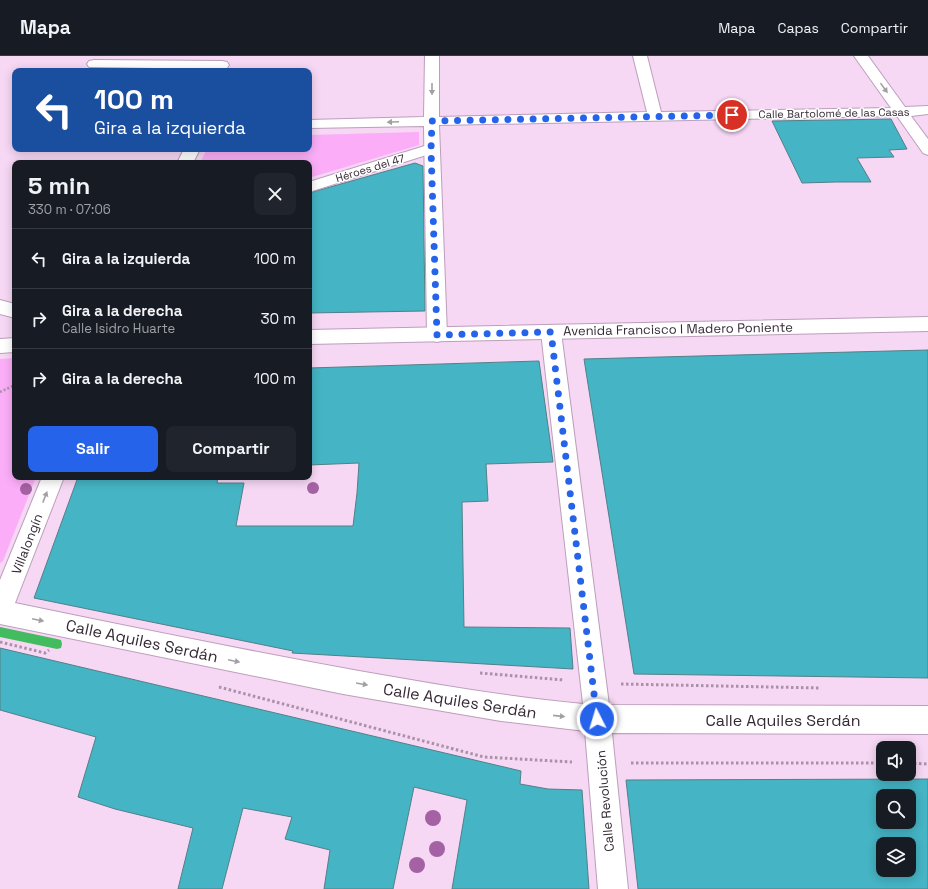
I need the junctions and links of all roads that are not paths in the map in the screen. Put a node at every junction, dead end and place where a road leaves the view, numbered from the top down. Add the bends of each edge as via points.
1 (432, 56) edge
2 (640, 56) edge
3 (861, 56) edge
4 (94, 64) dead end
5 (222, 64) edge
6 (928, 110) edge
7 (902, 112) junction
8 (655, 116) junction
9 (432, 121) junction
10 (312, 124) edge
11 (431, 150) junction
12 (928, 150) edge
13 (312, 186) edge
14 (0, 308) edge
15 (12, 310) edge
16 (928, 324) edge
17 (551, 332) junction
18 (437, 335) junction
19 (312, 338) edge
20 (12, 345) edge
21 (0, 346) edge
22 (52, 480) edge
23 (0, 611) edge
24 (597, 719) junction
25 (928, 720) edge
26 (613, 889) edge

1 -> 9 street
2 - 8 street
3 -> 7 street
4 - 5 street
6 - 7 street, Calle Bartolomé de las Casas
7 - 8 street, Calle Bartolomé de las Casas
7 - 12 street
8 - 9 street, Calle Bartolomé de las Casas
9 -> 10 street, Calle Bartolomé de las Casas
9 - 11 street
11 - 13 street, Héroes del 47
11 - 18 street
14 - 15 street
16 - 17 street, Avenida Francisco I Madero Poniente
17 - 18 street, Avenida Francisco I Madero Poniente
17 - 24 street, Calle Revolución
18 - 19 street, Avenida Francisco I Madero Poniente
20 - 21 street
23 -> 22 street, Villalongín
23 -> 24 street, Calle Aquiles Serdán via 277,670 524,712
24 - 25 street, Calle Aquiles Serdán
24 - 26 street, Calle Revolución

